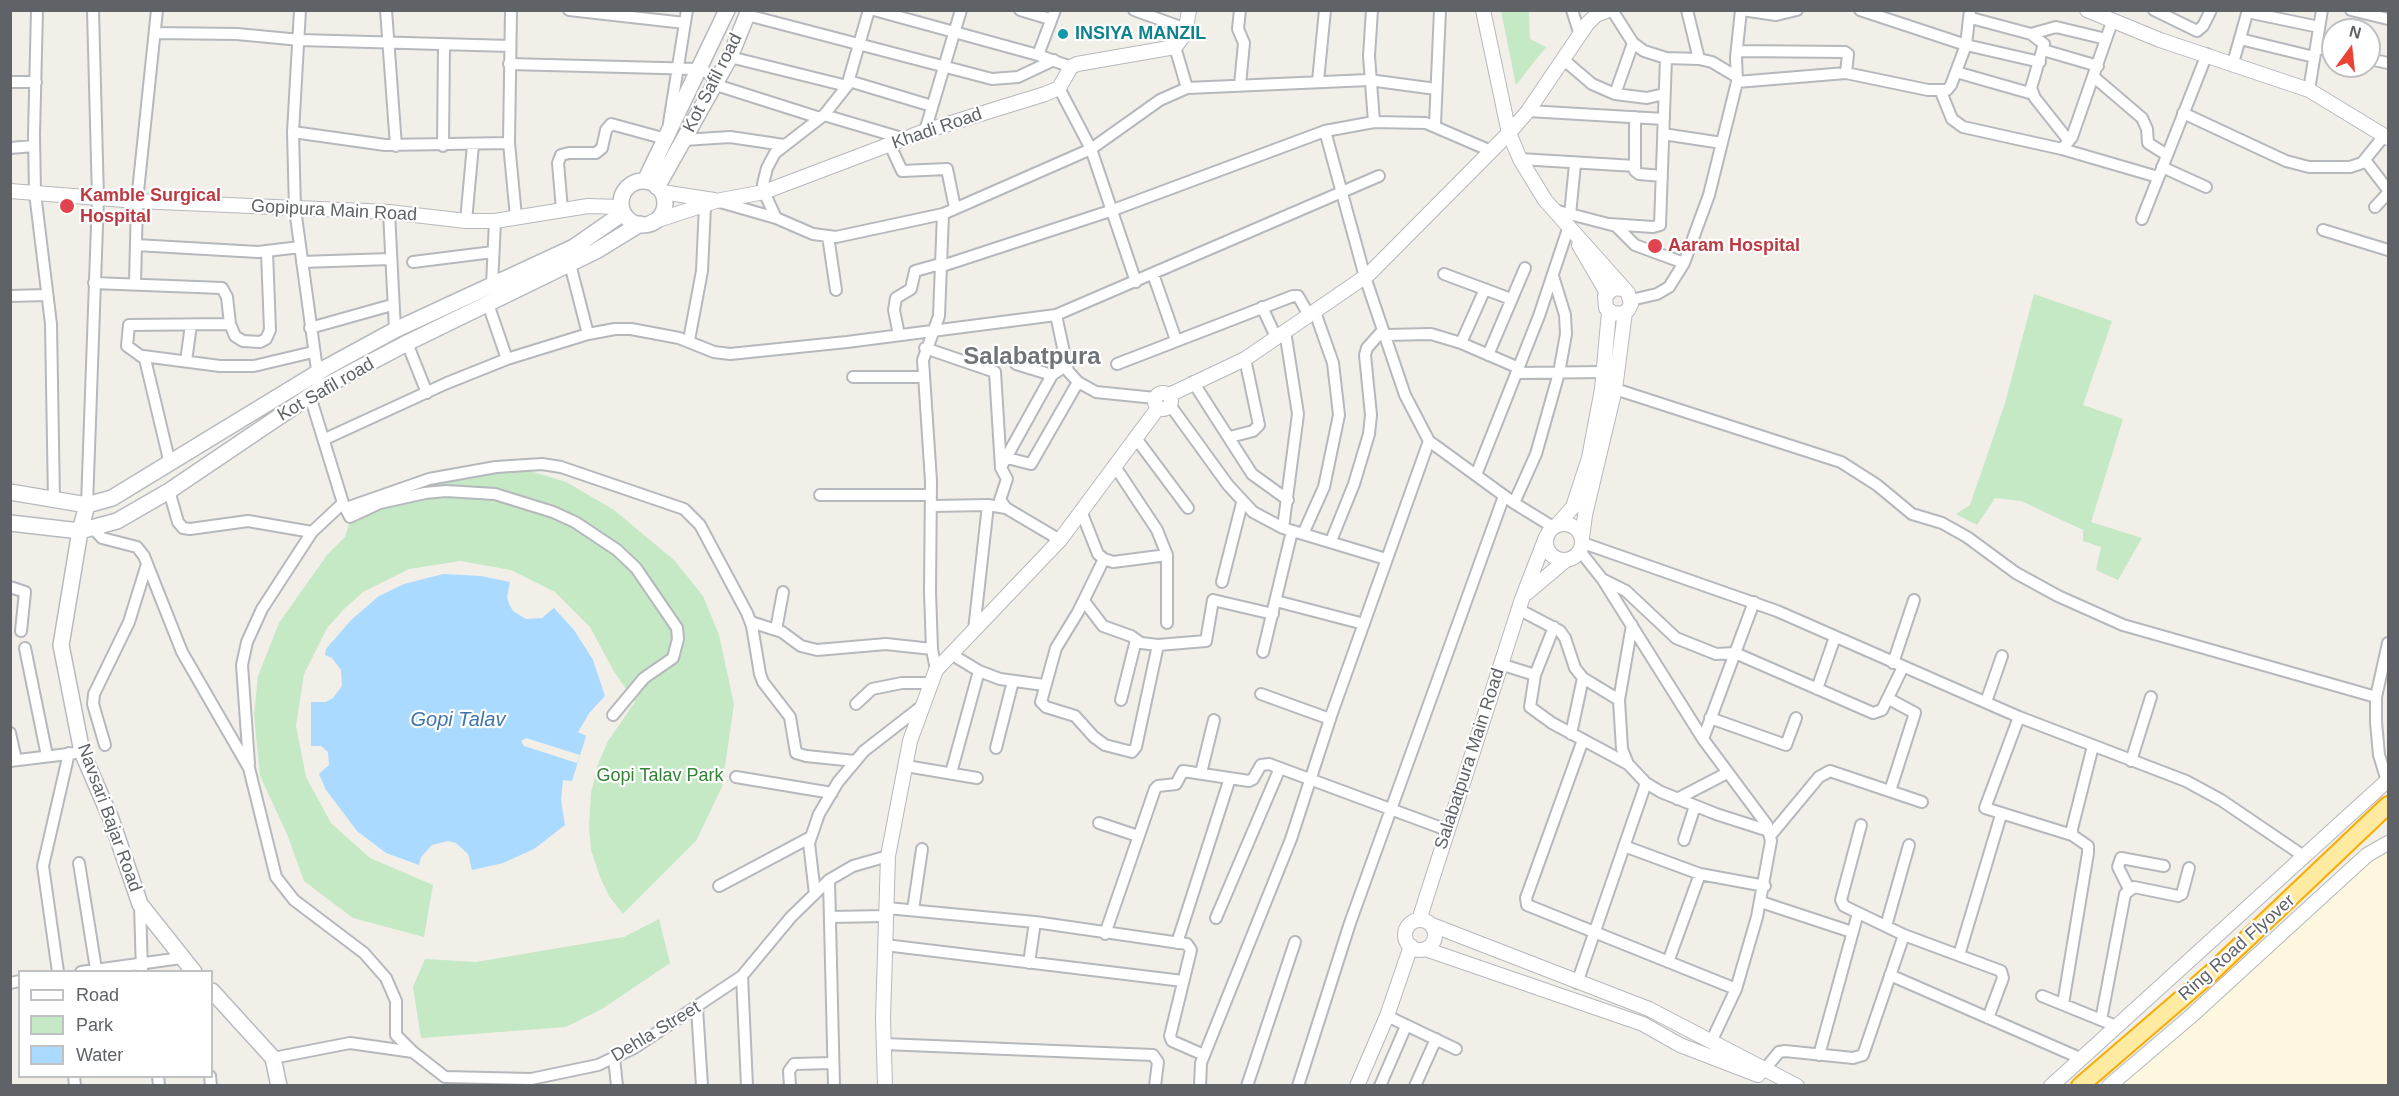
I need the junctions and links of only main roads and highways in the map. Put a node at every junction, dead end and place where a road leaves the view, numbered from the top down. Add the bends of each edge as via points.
1 (727, 10) edge
2 (748, 13) edge
3 (655, 187) junction
4 (622, 210) junction
5 (646, 223) junction
6 (10, 492) edge
7 (87, 505) junction
8 (10, 523) edge
9 (86, 529) junction
10 (2388, 808) edge
11 (192, 970) edge
12 (213, 992) edge
13 (279, 1086) edge
14 (2080, 1086) edge
15 (2097, 1086) edge

1 - 3 main road, Kot Safil road via 667,137
2 - 3 main road, Kot Safil road via 730,57
3 - 4 main road via 632,184 627,188
3 - 5 main road via 664,199 662,213
4 - 5 main road via 627,218
4 - 7 main road via 574,247 395,330 317,372 112,498
5 - 9 main road, Kot Safil road via 315,393 169,491 117,521
6 - 7 main road
7 - 9 main road, Navsari Bajar Road
8 - 9 main road, Kot Safil road
9 - 11 main road, Navsari Bajar Road via 61,645 76,753 111,819 140,904
10 - 14 highway, Ring Road Flyover via 2218,966
10 - 15 highway, Ring Road Flyover via 2309,897
12 - 13 main road via 273,1058

